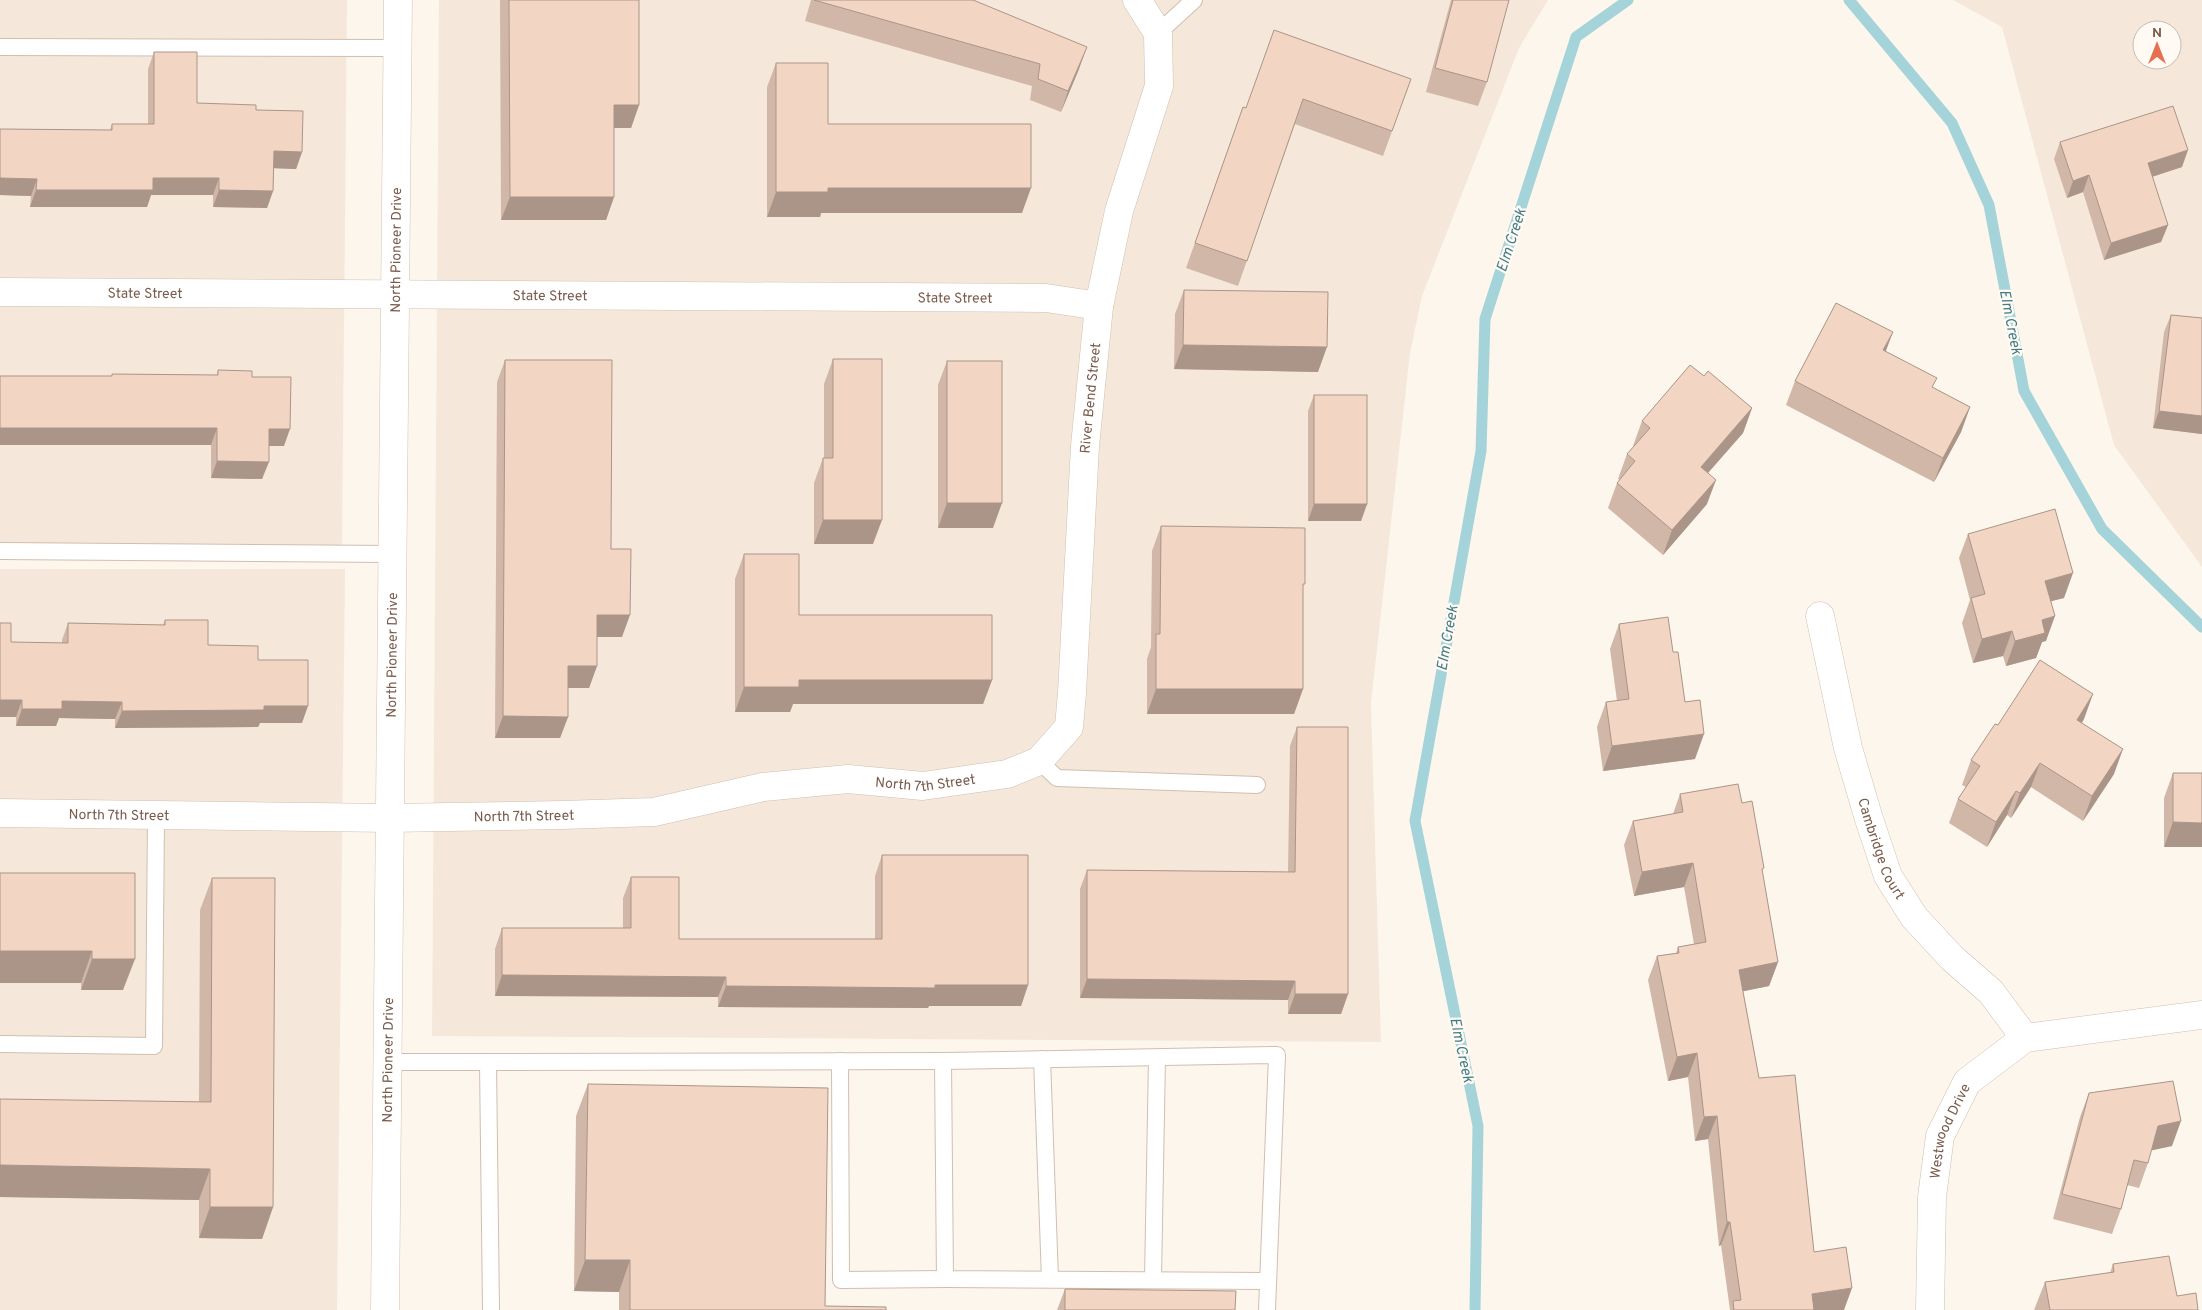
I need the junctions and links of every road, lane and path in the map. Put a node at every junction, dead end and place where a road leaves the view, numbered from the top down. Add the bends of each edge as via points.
1 (398, 0) edge
2 (1137, 0) edge
3 (1194, 0) edge
4 (1158, 32) junction
5 (0, 47) edge
6 (398, 48) junction
7 (0, 292) edge
8 (395, 294) junction
9 (1099, 306) junction
10 (0, 550) edge
11 (392, 554) junction
12 (1820, 616) dead end
13 (1039, 761) junction
14 (1257, 785) dead end
15 (0, 814) edge
16 (156, 815) junction
17 (389, 818) junction
18 (2202, 1015) edge
19 (2025, 1038) junction
20 (0, 1044) edge
21 (1157, 1058) junction
22 (1042, 1059) junction
23 (840, 1061) junction
24 (943, 1061) junction
25 (388, 1062) junction
26 (488, 1062) junction
27 (945, 1279) junction
28 (1050, 1279) junction
29 (1153, 1279) junction
30 (1268, 1281) junction
31 (385, 1310) edge
32 (491, 1310) edge
33 (1267, 1310) edge
34 (1930, 1310) edge

1 - 6 street, North Pioneer Drive
2 - 4 street
3 - 4 lane
4 - 9 street, River Bend Street via 1159,86 1119,211
5 - 6 lane
6 - 8 street, North Pioneer Drive
7 - 8 street, State Street
8 - 9 street, State Street via 1046,298
8 - 11 street, North Pioneer Drive
9 - 13 street, River Bend Street via 1085,446 1069,727
10 - 11 lane
11 - 17 street, North Pioneer Drive
12 - 19 street, Cambridge Court via 1848,748 1888,876 1914,917 1952,958 1991,992
13 - 14 lane via 1058,778
13 - 17 street, North 7th Street via 1007,774 923,786 848,779 763,787 654,812
15 - 16 street, North 7th Street
16 - 17 street, North 7th Street
16 - 20 lane via 154,1046
17 - 25 street, North Pioneer Drive
18 - 19 street, Westwood Drive
19 - 34 street, Westwood Drive via 1967,1082 1940,1136 1932,1197
21 - 22 lane
21 - 29 lane
21 - 30 lane via 1277,1054
22 - 24 lane
22 - 28 lane
23 - 24 lane
23 - 26 lane
23 - 27 lane via 841,1280
24 - 27 lane
25 - 26 lane
25 - 31 street, North Pioneer Drive
26 - 32 lane
27 - 28 lane
28 - 29 lane
29 - 30 lane
30 - 33 lane

